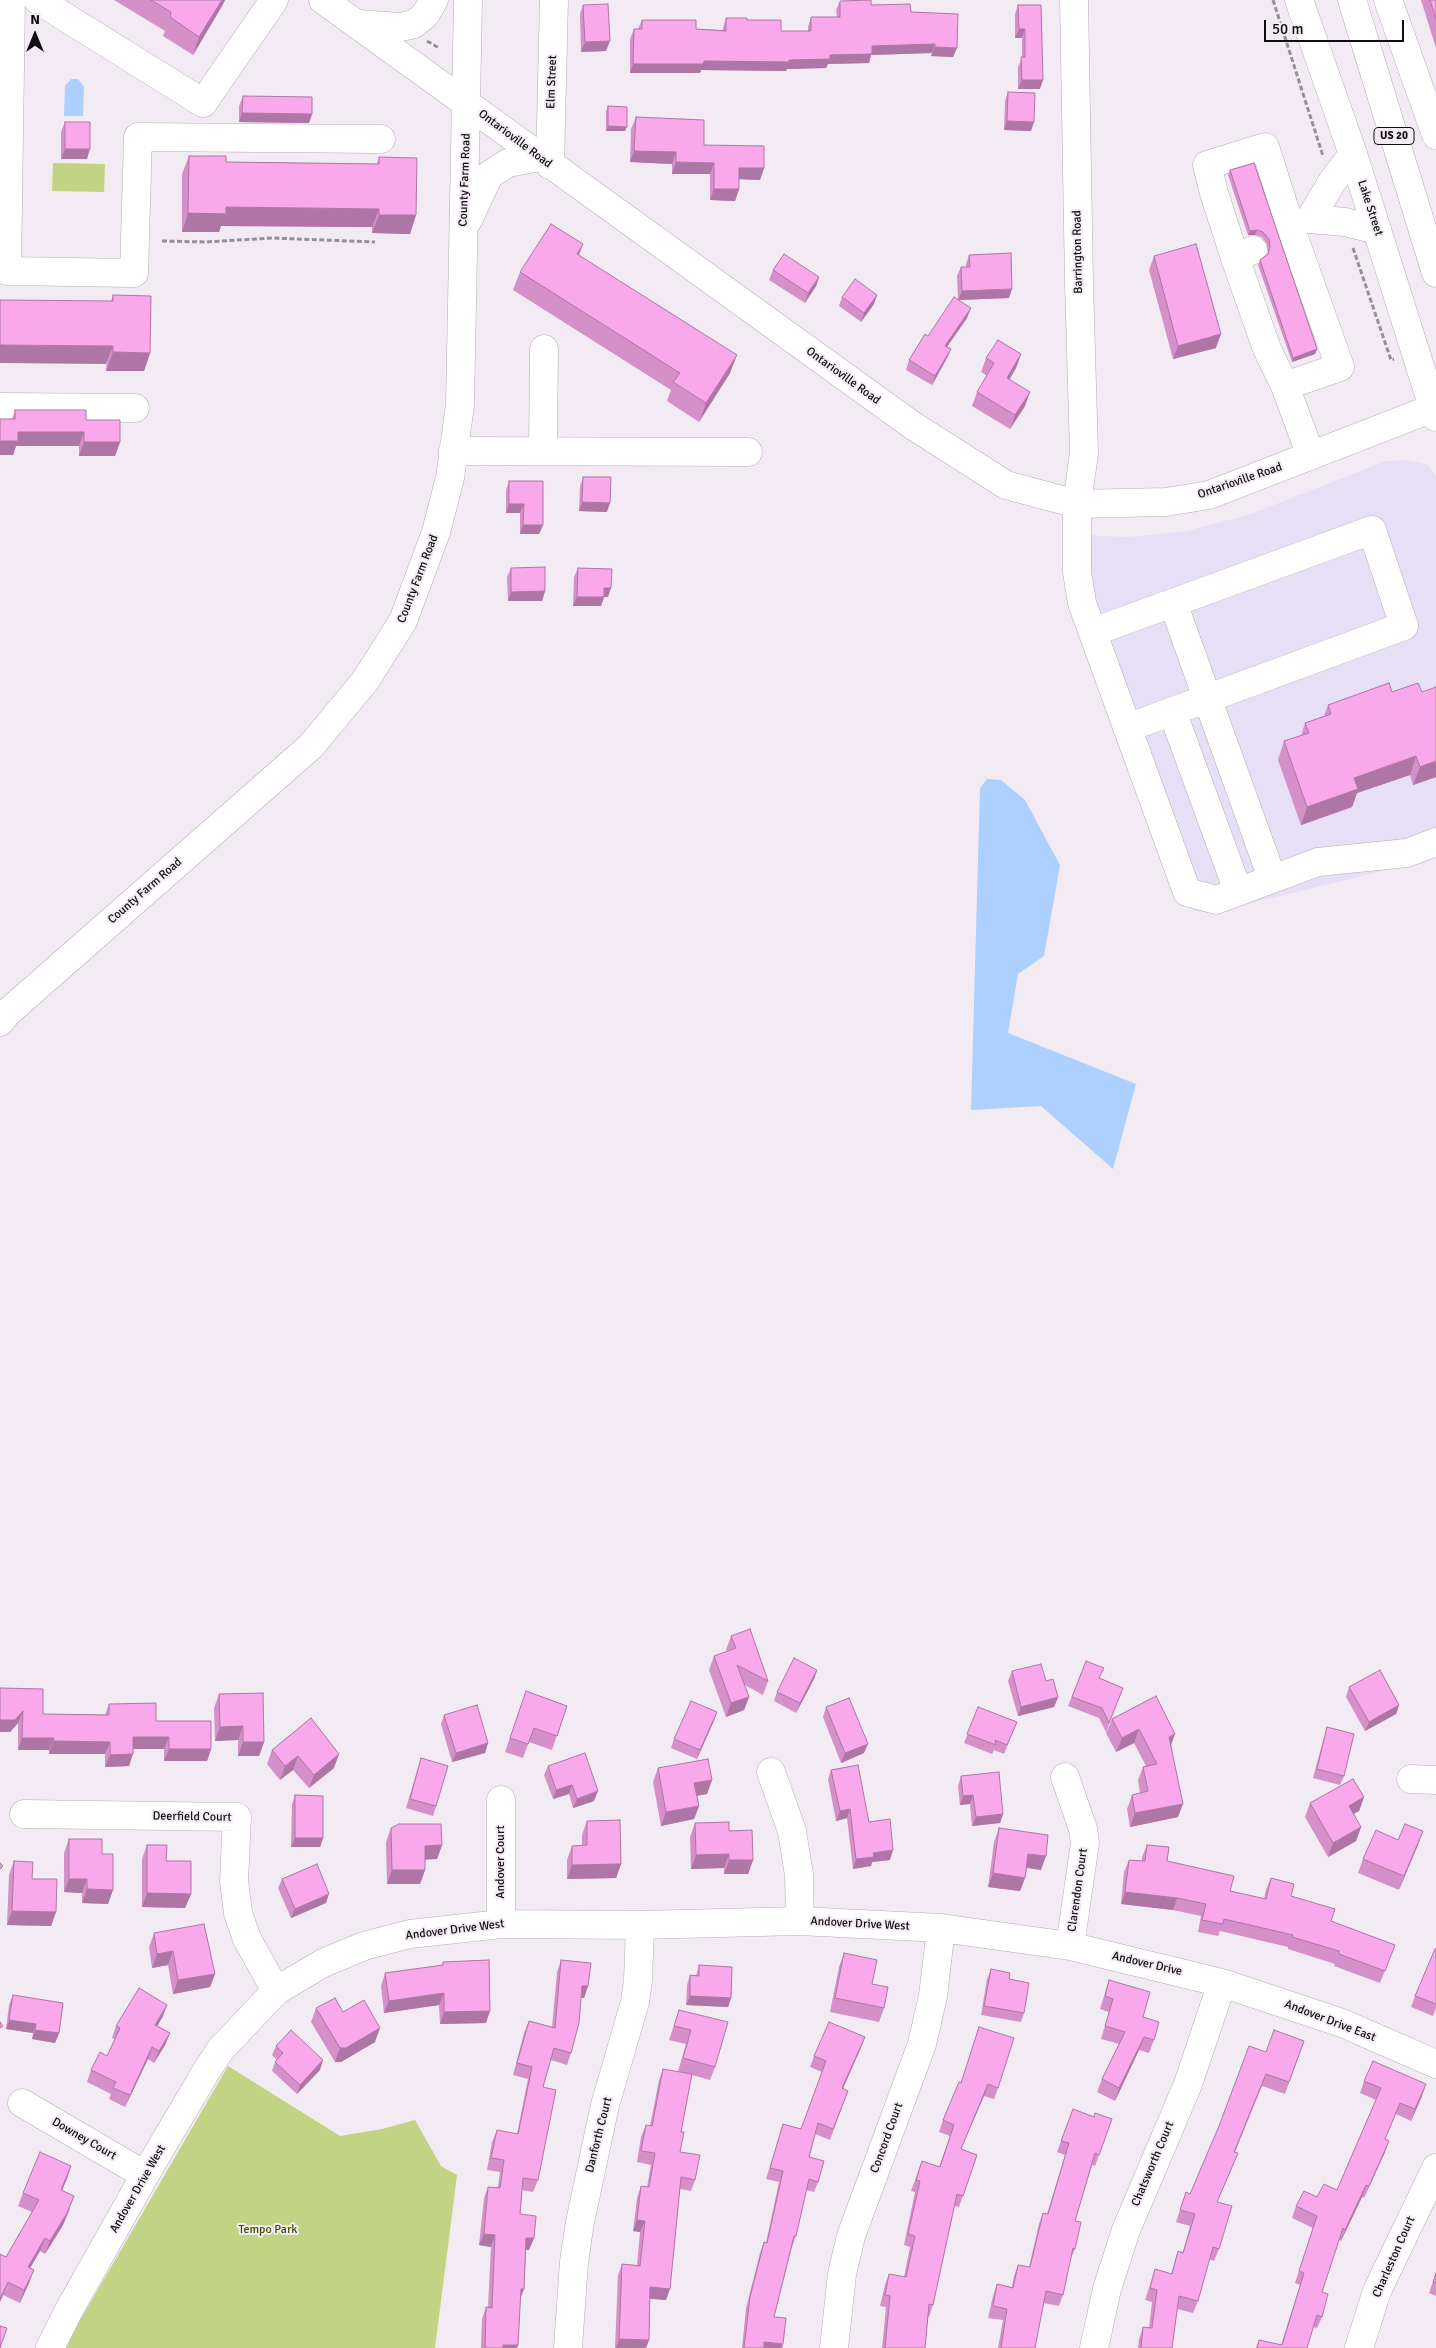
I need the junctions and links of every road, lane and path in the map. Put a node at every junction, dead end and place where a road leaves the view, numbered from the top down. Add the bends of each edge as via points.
1 (11, 0) edge
2 (38, 0) edge
3 (274, 0) edge
4 (323, 0) edge
5 (434, 0) edge
6 (468, 0) edge
7 (554, 0) edge
8 (1074, 0) edge
9 (1299, 0) edge
10 (1352, 0) edge
11 (1388, 0) edge
12 (358, 24) junction
13 (203, 103) junction
14 (467, 103) junction
15 (1436, 135) edge
16 (205, 138) junction
17 (382, 139) dead end
18 (1353, 154) junction
19 (544, 161) junction
20 (464, 228) junction
21 (1377, 230) junction
22 (162, 241) dead end
23 (375, 242) dead end
24 (1270, 257) junction
25 (4, 271) edge
26 (1436, 273) edge
27 (544, 350) dead end
28 (1284, 386) junction
29 (0, 407) edge
30 (135, 408) dead end
31 (1435, 411) edge
32 (453, 451) junction
33 (542, 451) junction
34 (748, 452) dead end
35 (1311, 456) junction
36 (1077, 504) junction
37 (1173, 603) junction
38 (1093, 632) junction
39 (1208, 698) junction
40 (1172, 711) junction
41 (1127, 728) junction
42 (1436, 842) edge
43 (1272, 878) junction
44 (1238, 891) junction
45 (0, 1022) edge
46 (771, 1772) dead end
47 (1065, 1777) dead end
48 (501, 1800) dead end
49 (24, 1814) dead end
50 (800, 1921) junction
51 (501, 1924) junction
52 (640, 1925) junction
53 (940, 1928) junction
54 (1070, 1946) junction
55 (1222, 1983) junction
56 (276, 1991) junction
57 (1436, 2064) edge
58 (22, 2103) dead end
59 (1436, 2168) edge
60 (146, 2175) junction
61 (50, 2348) edge
62 (568, 2348) edge
63 (834, 2348) edge
64 (1094, 2348) edge
65 (1359, 2348) edge

1 - 25 main road
2 - 13 main road
3 - 13 main road
4 - 12 main road, Ontarioville Road
5 - 12 main road via 425,15 414,24 400,27
6 - 14 main road, County Farm Road
7 - 19 main road, Elm Street
8 - 36 main road, Barrington Road via 1084,453
9 - 18 main road, Lake Street
10 - 26 main road, US 20
11 - 15 main road
12 - 14 main road, Ontarioville Road
13 - 16 main road
14 - 19 main road, Ontarioville Road
14 - 20 main road, County Farm Road
16 - 17 main road
16 - 25 main road via 138,137 134,273
18 - 21 main road, Lake Street
18 - 24 main road
19 - 20 main road via 508,163 490,175
19 - 36 main road, Ontarioville Road via 953,452 1006,485
20 - 32 main road, County Farm Road via 460,405
21 - 24 main road via 1345,222
21 - 31 main road, Lake Street
22 - 23 path via 272,238
24 - 28 main road
24 - 28 main road via 1340,367
27 - 33 main road
28 - 35 main road
29 - 30 main road
31 - 35 main road, Ontarioville Road
32 - 33 main road
32 - 45 main road, County Farm Road via 450,478 436,532 403,621 351,700 311,746
33 - 34 main road
35 - 36 main road, Ontarioville Road via 1209,494 1166,502
36 - 38 main road, Barrington Road via 1077,572 1082,603
37 - 38 main road
37 - 39 main road
37 - 39 main road via 1372,530 1404,626
38 - 41 main road, Barrington Road
39 - 40 main road
39 - 43 main road
40 - 41 main road
40 - 44 main road
41 - 44 main road, Barrington Road via 1187,892 1216,900
42 - 43 main road via 1407,853 1318,862
43 - 44 main road
46 - 50 main road via 792,1831 800,1874
47 - 54 main road, Clarendon Court via 1085,1843
48 - 51 main road, Andover Court
49 - 56 main road, Deerfield Court via 237,1817 234,1881 238,1913 247,1939
50 - 52 main road, Andover Drive West
50 - 53 main road, Andover Drive West
51 - 52 main road, Andover Drive West
51 - 56 main road, Andover Drive West via 410,1934 364,1946 323,1963
52 - 62 main road, Danforth Court via 635,2002 605,2105 580,2222
53 - 54 main road, Andover Drive West
53 - 63 main road, Concord Court via 933,1996 922,2044 851,2236 842,2274
54 - 55 main road, Andover Drive
55 - 57 main road, Andover Drive East via 1342,2023
55 - 64 main road, Chatsworth Court via 1188,2084 1126,2230 1107,2289
56 - 60 main road, Andover Drive West via 221,2049
58 - 60 main road, Downey Court
59 - 65 main road, Charleston Court via 1377,2291
60 - 61 main road, Andover Drive West

